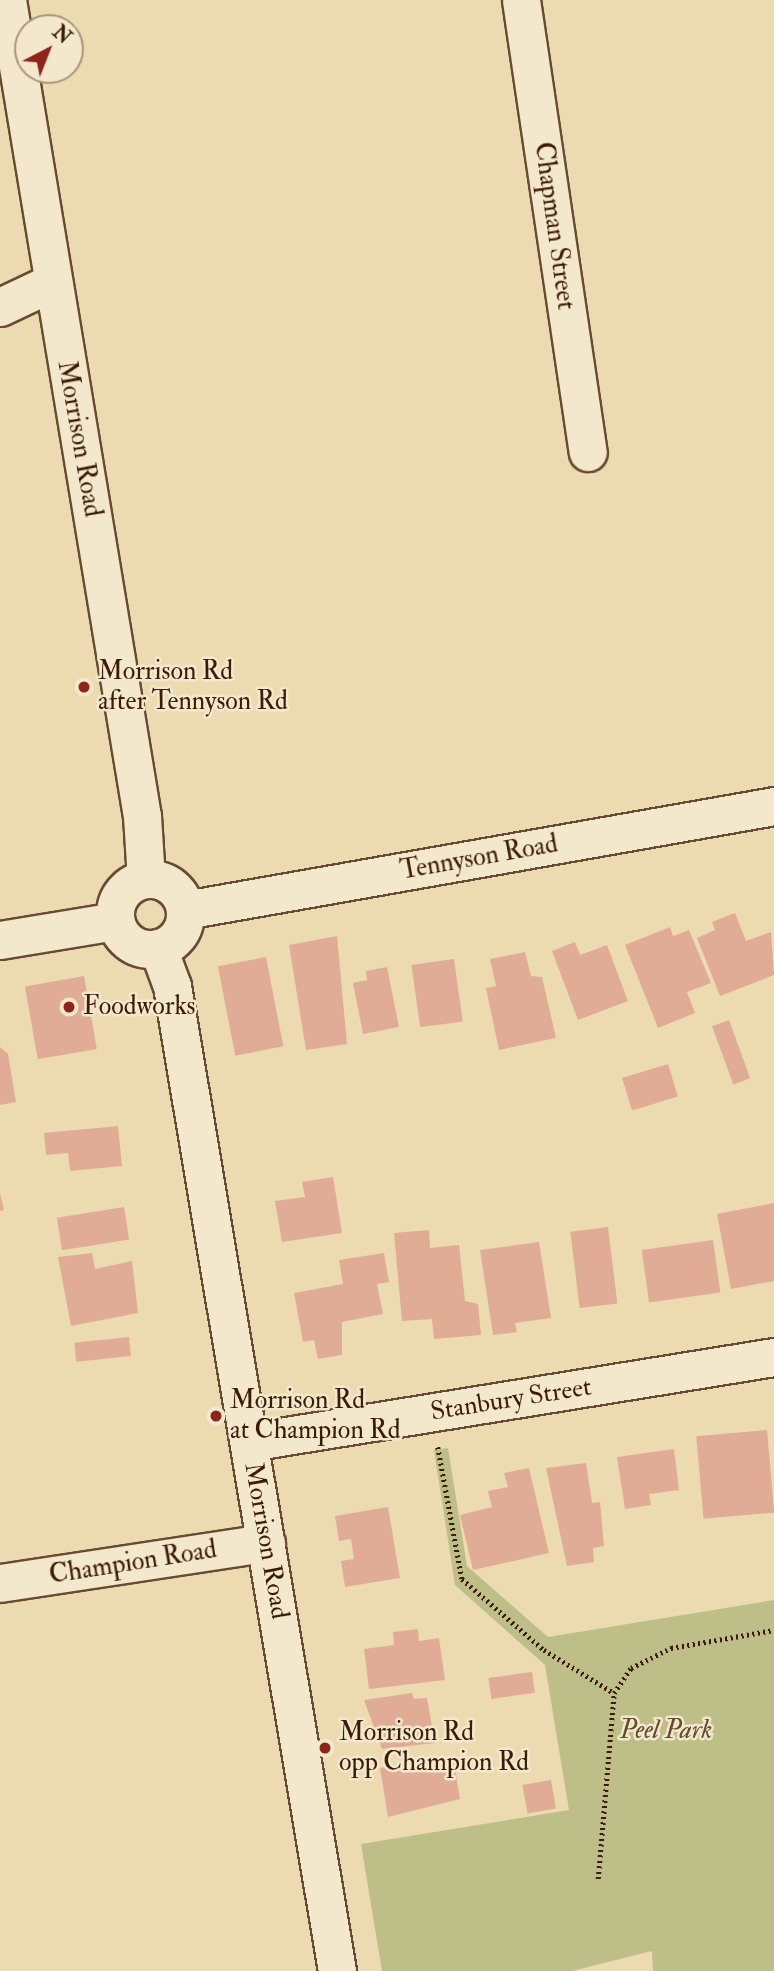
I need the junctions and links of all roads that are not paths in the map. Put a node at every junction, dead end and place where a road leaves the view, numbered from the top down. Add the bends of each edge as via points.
1 (7, 0) edge
2 (521, 0) edge
3 (52, 282) junction
4 (0, 307) edge
5 (588, 452) dead end
6 (774, 806) edge
7 (146, 879) junction
8 (185, 910) junction
9 (115, 921) junction
10 (0, 940) edge
11 (158, 948) junction
12 (774, 1357) edge
13 (249, 1442) junction
14 (266, 1543) junction
15 (0, 1583) edge
16 (337, 1971) edge

1 - 3 street, Morrison Road
2 - 5 street, Chapman Street
3 - 4 street
3 - 7 street, Morrison Road via 142,816
6 - 8 street, Tennyson Road
7 - 8 street via 167,883
7 - 9 street via 121,893
8 - 11 street via 181,930
9 - 10 street
9 - 11 street via 126,940
11 - 13 street, Morrison Road via 172,986
12 - 13 street, Stanbury Street
13 - 14 street, Morrison Road
14 - 15 street, Champion Road
14 - 16 street, Morrison Road

